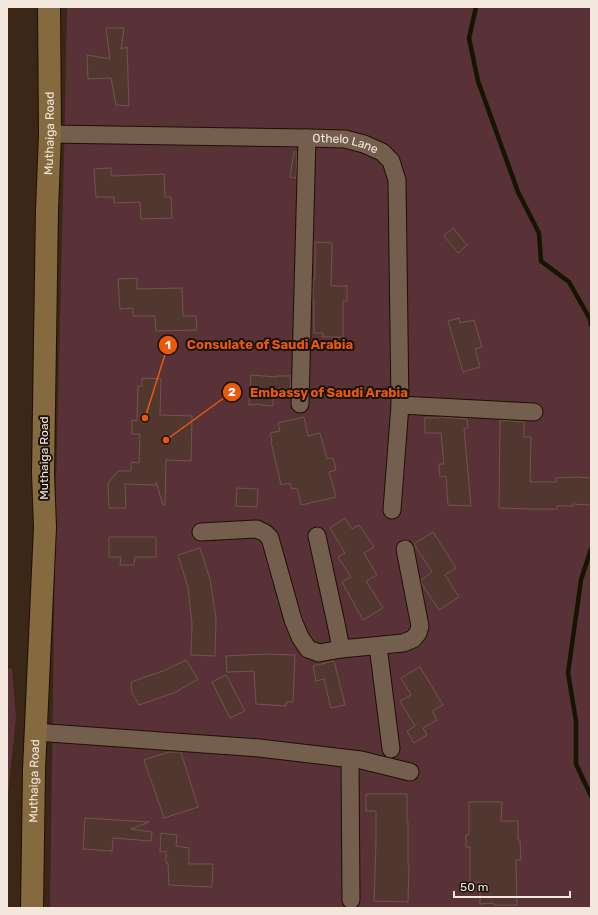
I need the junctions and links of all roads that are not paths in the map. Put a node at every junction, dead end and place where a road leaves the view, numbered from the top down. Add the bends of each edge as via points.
1 (48, 7) edge
2 (50, 134) junction
3 (307, 138) junction
4 (300, 404) dead end
5 (400, 406) junction
6 (534, 412) dead end
7 (392, 510) dead end
8 (201, 532) dead end
9 (317, 536) dead end
10 (405, 549) dead end
11 (378, 646) junction
12 (341, 649) junction
13 (35, 732) junction
14 (391, 749) dead end
15 (350, 759) junction
16 (410, 772) dead end
17 (351, 900) dead end
18 (32, 908) edge

1 - 2 main road, Muthaiga Road
2 - 3 street, Othelo Lane
2 - 13 main road, Muthaiga Road via 43,473 45,527
3 - 4 street
3 - 5 street, Othelo Lane via 345,139 364,144 382,152 391,161 397,180
5 - 6 street
5 - 7 street, Othelo Lane
8 - 12 street via 257,528 265,533 270,538 300,637 308,649 319,653
9 - 12 street
10 - 11 street via 420,626 413,639
11 - 12 street
11 - 14 street
13 - 15 street via 259,748
13 - 18 main road, Muthaiga Road
15 - 16 street
15 - 17 street

